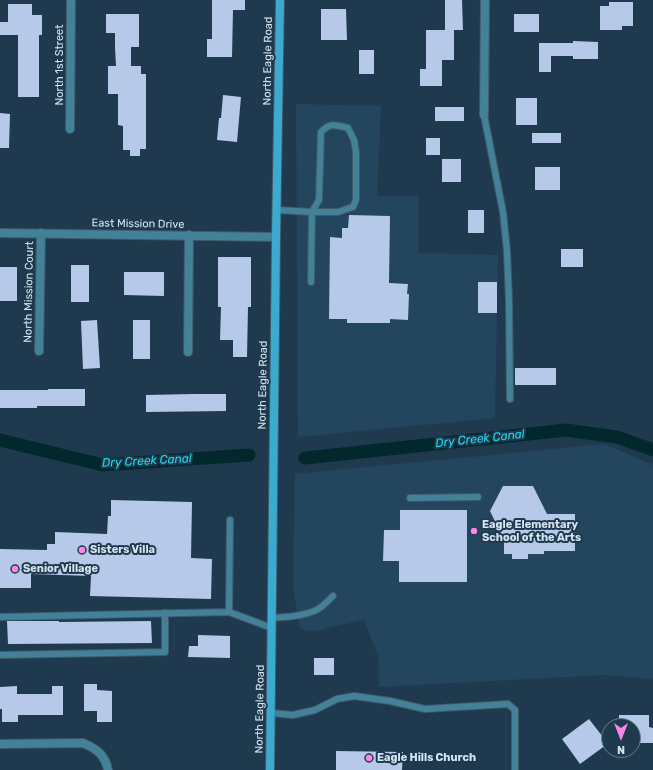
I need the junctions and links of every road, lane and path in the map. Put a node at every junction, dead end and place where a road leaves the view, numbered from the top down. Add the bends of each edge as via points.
1 (71, 0) edge
2 (280, 0) edge
3 (485, 0) edge
4 (484, 115) joint
5 (70, 129) dead end
6 (277, 210) junction
7 (312, 212) junction
8 (0, 233) edge
9 (41, 233) junction
10 (189, 235) junction
11 (276, 237) junction
12 (311, 282) dead end
13 (40, 351) dead end
14 (188, 352) dead end
15 (510, 399) dead end
16 (478, 497) dead end
17 (410, 498) dead end
18 (230, 520) dead end
19 (332, 596) dead end
20 (229, 612) junction
21 (165, 613) junction
22 (0, 616) edge
23 (272, 618) junction
24 (272, 628) junction
25 (0, 655) edge
26 (271, 713) junction
27 (0, 744) edge
28 (108, 770) edge
29 (270, 770) edge
30 (514, 770) edge

1 - 5 street, North 1st Street
2 - 6 main road, North Eagle Road
3 - 4 street
4 - 15 lane via 503,212 507,251
6 - 7 lane
6 - 11 main road, North Eagle Road
7 - 7 lane via 319,200 320,132 327,126 338,125 348,128 356,152 354,207 338,212
7 - 12 lane
8 - 9 street, East Mission Drive
9 - 10 street, East Mission Drive
9 - 13 street, North Mission Court
10 - 11 street, East Mission Drive
10 - 14 street
11 - 23 main road, North Eagle Road
16 - 17 lane
18 - 20 lane
19 - 23 lane via 320,608 293,616
20 - 21 lane
20 - 24 lane
21 - 22 lane
21 - 25 lane via 165,652
23 - 24 main road, North Eagle Road
24 - 26 main road, North Eagle Road
26 - 29 main road, North Eagle Road
26 - 30 lane via 293,714 315,710 336,699 354,696 425,709 508,704 515,710
27 - 28 street via 83,743 100,752

